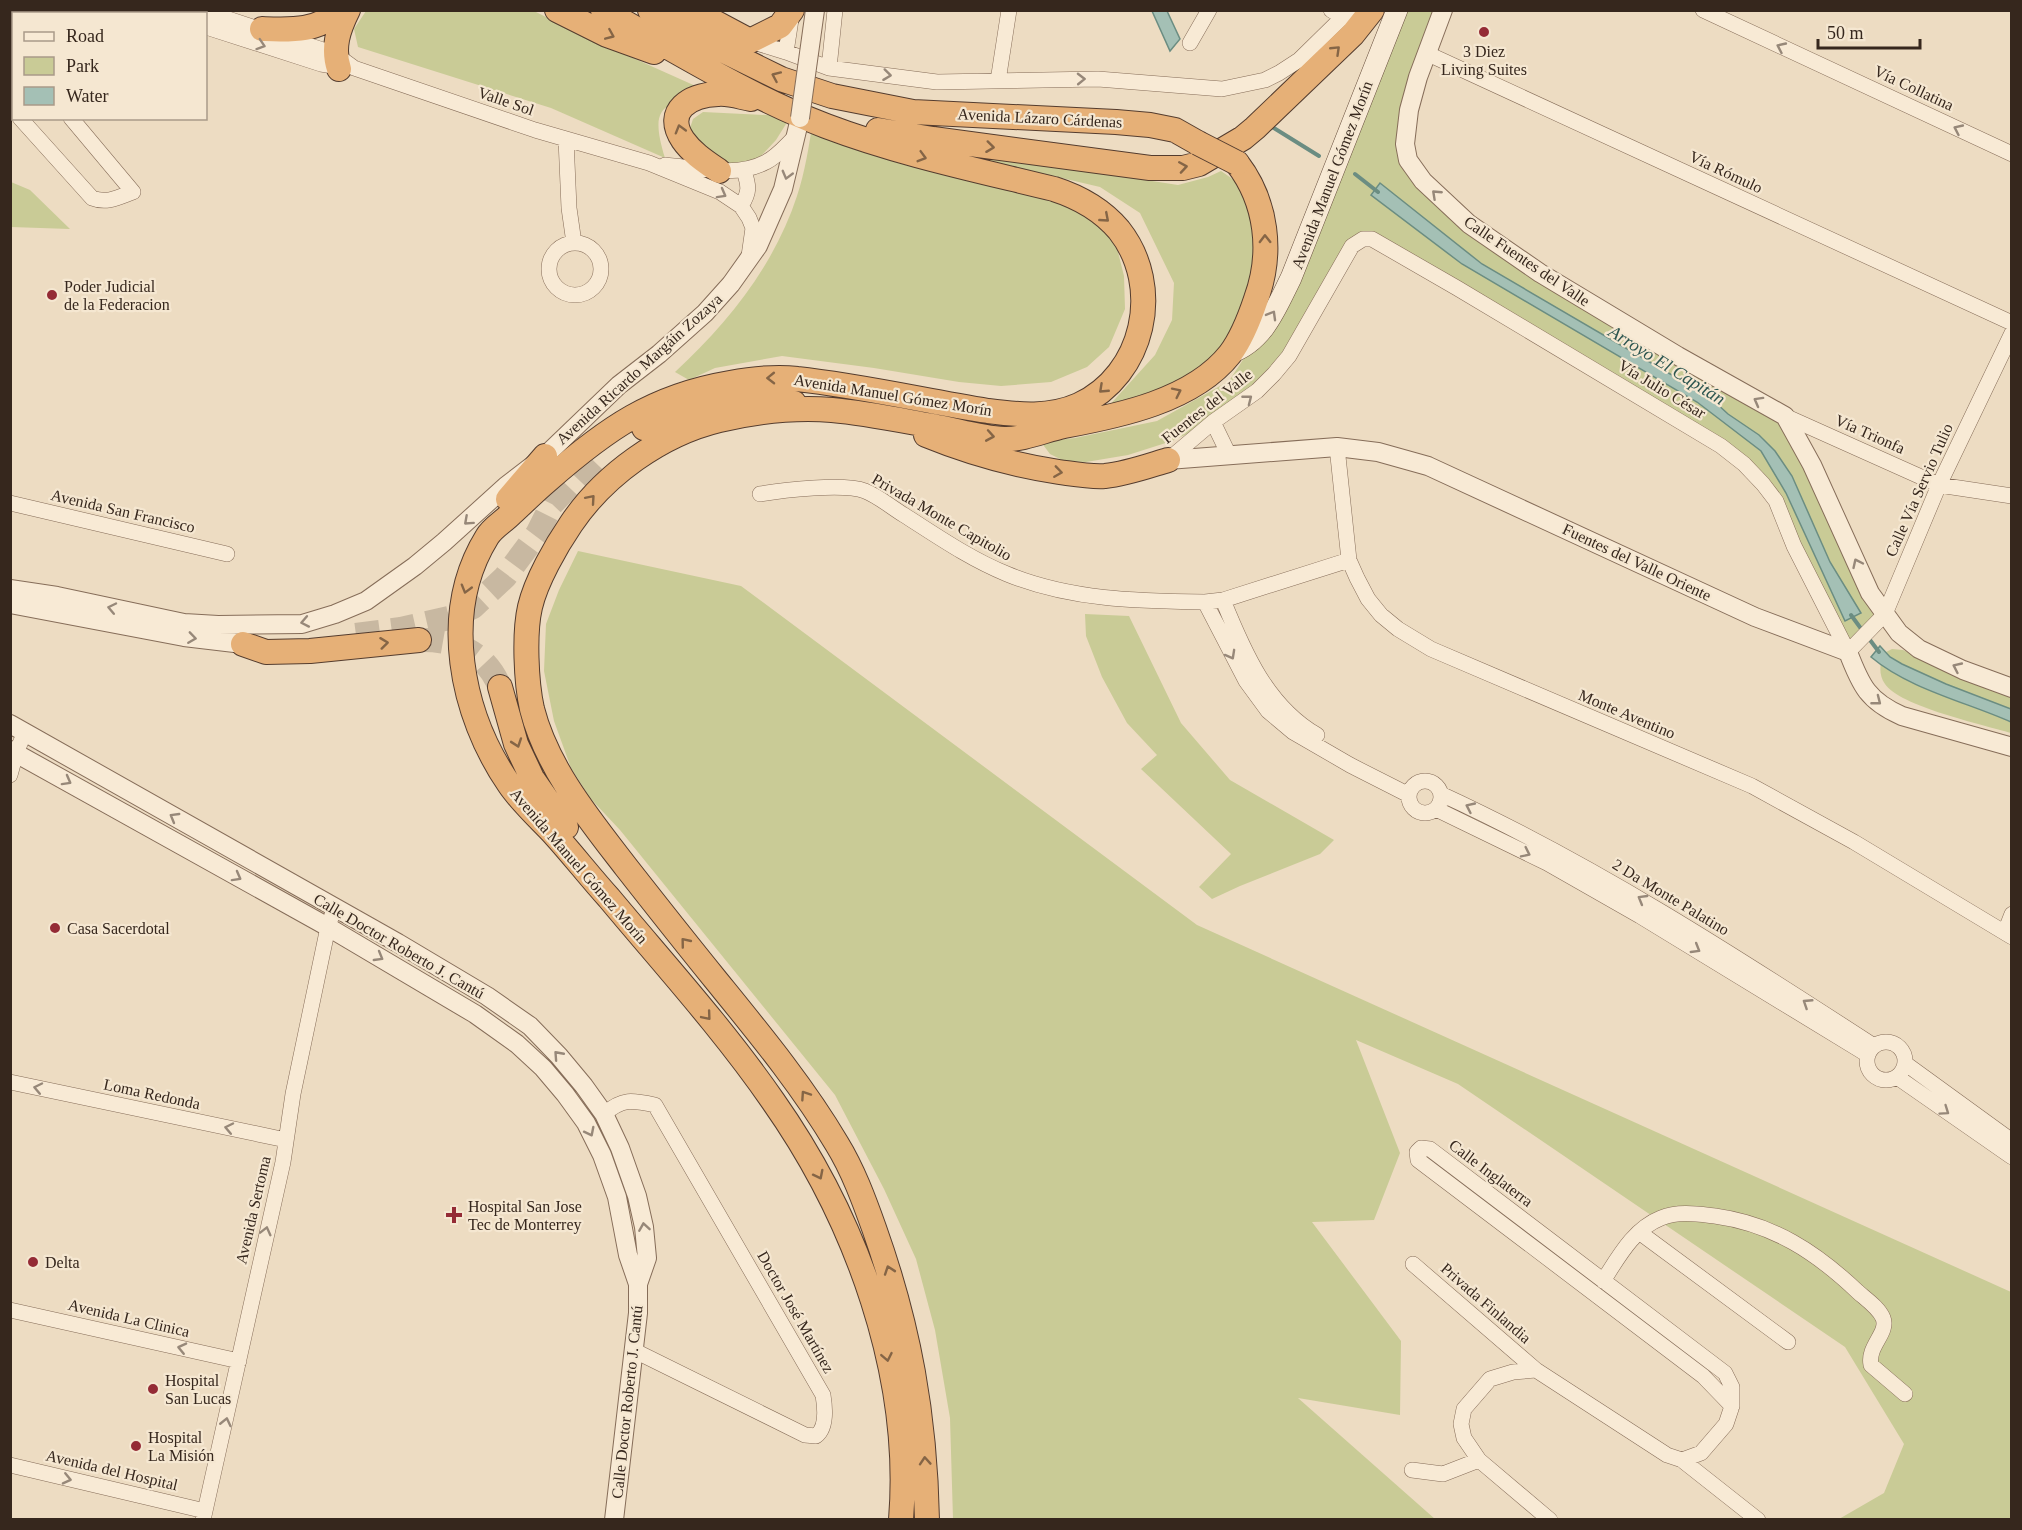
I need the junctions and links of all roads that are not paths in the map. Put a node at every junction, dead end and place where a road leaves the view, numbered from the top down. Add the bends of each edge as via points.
1 (201, 10) edge
2 (340, 10) edge
3 (348, 10) edge
4 (557, 10) edge
5 (603, 10) edge
6 (650, 10) edge
7 (687, 10) edge
8 (792, 10) edge
9 (815, 10) edge
10 (835, 10) edge
11 (1009, 10) edge
12 (1209, 10) edge
13 (1372, 10) edge
14 (1397, 10) edge
15 (1443, 10) edge
16 (1702, 10) edge
17 (1342, 13) edge
18 (207, 27) edge
19 (262, 29) junction
20 (750, 41) junction
21 (1190, 43) dead end
22 (786, 52) junction
23 (1426, 53) junction
24 (695, 62) junction
25 (343, 63) junction
26 (829, 68) junction
27 (998, 81) junction
28 (22, 120) edge
29 (73, 120) edge
30 (795, 121) junction
31 (566, 139) junction
32 (2012, 154) edge
33 (649, 164) junction
34 (719, 171) junction
35 (744, 171) junction
36 (741, 206) junction
37 (1372, 239) joint
38 (574, 243) dead end
39 (748, 262) junction
40 (2012, 323) edge
41 (2012, 333) edge
42 (1230, 353) junction
43 (828, 409) junction
44 (1785, 416) junction
45 (882, 417) junction
46 (1214, 422) junction
47 (1337, 447) junction
48 (1229, 455) junction
49 (545, 456) junction
50 (594, 460) tunnel mouth
51 (1168, 460) junction
52 (1939, 485) junction
53 (760, 494) dead end
54 (2012, 496) edge
55 (10, 503) edge
56 (488, 535) junction
57 (227, 554) dead end
58 (1349, 560) junction
59 (10, 589) edge
60 (1223, 600) junction
61 (1205, 602) junction
62 (10, 604) edge
63 (1885, 614) junction
64 (356, 635) tunnel mouth
65 (419, 640) tunnel mouth
66 (243, 644) junction
67 (1848, 652) junction
68 (500, 687) tunnel mouth
69 (2012, 688) edge
70 (18, 728) edge
71 (2012, 747) edge
72 (13, 751) edge
73 (10, 775) edge
74 (1411, 790) junction
75 (1439, 801) junction
76 (334, 909) junction
77 (2012, 914) edge
78 (328, 927) junction
79 (633, 927) junction
80 (2008, 934) edge
81 (1871, 1051) junction
82 (1906, 1064) junction
83 (1897, 1077) junction
84 (10, 1082) edge
85 (604, 1114) junction
86 (286, 1140) junction
87 (2012, 1141) edge
88 (2012, 1157) edge
89 (1639, 1232) junction
90 (1413, 1264) dead end
91 (1603, 1281) junction
92 (638, 1284) junction
93 (10, 1310) edge
94 (1788, 1342) dead end
95 (633, 1350) junction
96 (239, 1362) junction
97 (1536, 1370) junction
98 (1905, 1394) dead end
99 (1732, 1406) junction
100 (1479, 1460) junction
101 (1682, 1460) junction
102 (10, 1465) edge
103 (1412, 1470) dead end
104 (204, 1515) edge
105 (614, 1520) edge
106 (901, 1520) edge
107 (927, 1520) edge
108 (1550, 1520) edge
109 (1758, 1520) edge

1 - 19 street
2 - 19 highway via 320,24 301,30
3 - 25 highway via 338,32
4 -> 24 highway via 636,46
5 - 24 highway
42 -> 6 highway, Avenida Lázaro Cárdenas, bridge via 1253,308 1265,266 1264,218 1253,186 1238,163 1174,130 1150,125 913,112 832,96 781,79
7 - 20 highway
8 - 20 highway via 780,26
8 - 22 street
9 - 30 street, Avenida Ricardo Margáin Zozaya, bridge
10 - 26 street
11 - 27 street
12 - 21 street
30 -> 13 highway via 1150,168 1183,168 1199,164 1255,128 1353,34
42 -> 14 main road, Avenida Manuel Gómez Morín via 1250,344 1260,334 1287,288
15 - 23 street, Calle Fuentes del Valle
32 -> 16 street, Vía Collatina
27 -> 17 street via 1098,79 1222,89 1242,87 1265,81 1299,60
18 -> 25 street
19 - 25 street
20 - 22 street
22 - 26 street
23 - 40 street, Vía Rómulo
44 -> 23 street, Calle Fuentes del Valle via 1540,273 1469,224 1423,181 1408,160 1405,144 1409,110
24 - 30 highway
25 - 31 street, Valle Sol
26 -> 27 street via 937,82
28 - 29 street via 92,198 104,202 133,192
34 -> 30 highway via 695,154 683,139 677,113 685,102 729,94
30 - 35 street, Valle Sol via 767,162
30 -> 39 street, Avenida Ricardo Margáin Zozaya via 783,189
30 -> 56 highway, Avenida Manuel Gómez Morín via 1054,189 1092,206 1120,231 1142,286 1140,337 1122,371 1097,396 1049,414 988,411 795,378 758,378 711,386 668,398 603,434
31 - 33 street, Valle Sol
31 - 38 street
33 - 34 street, Valle Sol
33 -> 36 street, Valle Sol via 720,192
34 - 35 street, Valle Sol
35 - 36 street via 749,187
36 - 39 street via 753,228
46 -> 37 street, Fuentes del Valle via 1257,392 1274,374 1352,246
37 - 67 street, Vía Julio César via 1721,446 1744,464 1776,501 1794,546
39 - 49 street, Avenida Ricardo Margáin Zozaya via 705,313 619,384
41 - 52 street, Calle Vía Servio Tulio
45 -> 42 highway, Avenida Manuel Gómez Morín via 1008,440 1116,416 1158,402 1195,384
43 - 45 highway, Avenida Manuel Gómez Morín
43 - 50 highway via 751,394 720,399 666,417
107 -> 43 highway, Avenida Manuel Gómez Morín via 926,1462 910,1350 892,1277 840,1147 801,1088 578,802 541,736 531,706 527,666 530,607 543,574 571,524 627,466 658,445 718,420
44 - 52 street, Vía Trionfa
63 -> 44 street via 1870,592 1812,465
45 -> 51 highway via 965,451 1079,475 1105,476
46 - 48 street
46 - 51 street, Fuentes del Valle
47 - 48 street, Fuentes del Valle Oriente
47 - 58 street, Monte Aventino
47 - 67 street, Fuentes del Valle Oriente via 1378,452 1428,466 1755,617
48 - 51 street, Fuentes del Valle Oriente
49 - 56 highway via 498,511
49 -> 59 street, Avenida Ricardo Margáin Zozaya via 386,587 335,614 302,624 184,623
52 - 54 street, Vía Trionfa
52 - 63 street, Calle Vía Servio Tulio
53 - 61 street, Privada Monte Capitolio via 790,489 863,490 961,551 1032,584 1097,598
55 - 57 street, Avenida San Francisco
56 -> 79 highway, Avenida Manuel Gómez Morín via 463,596 460,647 472,708 510,786
58 - 60 street, Privada Monte Capitolio
58 - 80 street, Monte Aventino via 1368,599 1381,615 1431,650 1752,786
60 - 61 street, Privada Monte Capitolio
60 - 74 street via 1256,672 1278,704 1303,727
61 -> 74 street via 1246,681 1268,711 1293,732 1350,765
62 -> 66 street via 184,637
63 - 67 street, Calle Vía Servio Tulio
69 -> 63 street via 1919,649 1899,633
64 - 66 highway
66 -> 65 highway via 266,652
67 -> 71 street via 1864,690 1889,710
68 -> 79 highway via 516,744 532,778 618,896
70 - 72 street
76 -> 70 street, Calle Doctor Roberto J. Cantú
72 - 73 street
72 -> 78 street, Calle Doctor Roberto J. Cantú
74 - 75 street via 1422,781 1432,782
74 - 75 street via 1410,805 1418,812 1428,813
75 - 81 street, 2 Da Monte Palatino via 1555,850 1650,904
76 - 78 street, Avenida Sertoma
85 -> 76 street, Calle Doctor Roberto J. Cantú via 530,1026 487,996
77 - 80 street
78 - 86 street, Avenida Sertoma
78 -> 92 street, Calle Doctor Roberto J. Cantú via 476,1014 543,1068 586,1123 602,1155 617,1197
79 -> 106 highway, Avenida Manuel Gómez Morín via 772,1099 810,1157 844,1226 866,1279 899,1418
81 - 82 street via 1885,1042 1897,1045
81 - 83 street via 1868,1067 1875,1076 1886,1080
82 - 83 street
82 - 87 street
83 -> 88 street
86 -> 84 street, Loma Redonda
92 -> 85 street, Calle Doctor Roberto J. Cantú via 647,1258 644,1227 637,1196
85 - 95 street, Doctor José Martínez via 615,1104 626,1101 656,1105 823,1395 821,1432 816,1436 805,1435
96 -> 86 street, Avenida Sertoma
89 - 91 street
89 - 94 street
89 - 98 street via 1659,1219 1698,1214 1764,1227 1787,1238 1842,1277 1884,1318 1884,1327 1869,1357 1871,1365
90 - 97 street, Privada Finlandia
91 - 99 street, Calle Inglaterra via 1725,1373 1732,1387
91 - 99 street, Calle Inglaterra via 1428,1148 1419,1150 1418,1160 1703,1376
92 - 95 street, Calle Doctor Roberto J. Cantú
96 -> 93 street, Avenida La Clinica
95 - 105 street, Calle Doctor Roberto J. Cantú
104 -> 96 street, Avenida Sertoma
97 - 100 street via 1512,1371 1490,1379 1464,1409 1464,1438
97 - 101 street via 1666,1455
99 - 101 street via 1726,1424 1701,1453
100 - 103 street via 1443,1474
100 - 108 street
101 - 109 street
102 -> 104 street, Avenida del Hospital

